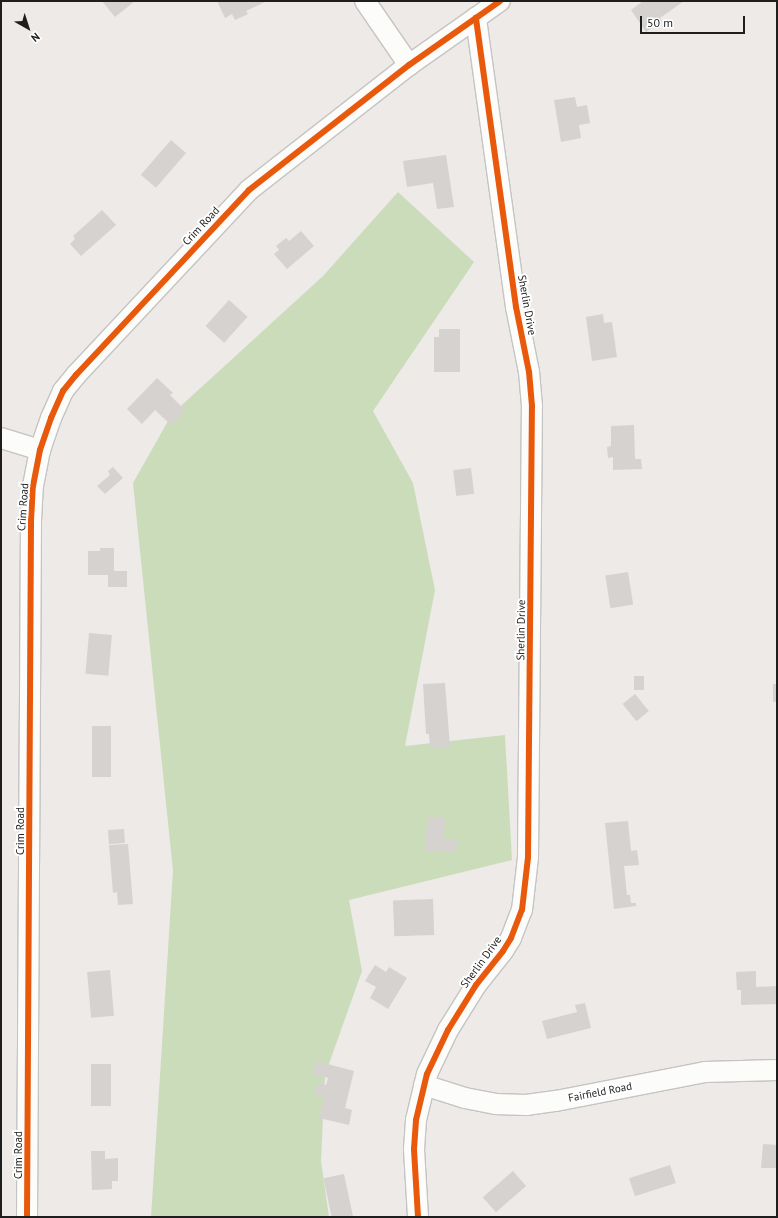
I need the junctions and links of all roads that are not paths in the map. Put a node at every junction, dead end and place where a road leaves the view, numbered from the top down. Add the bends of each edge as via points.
1 (365, 1) edge
2 (500, 1) edge
3 (476, 18) junction
4 (409, 65) junction
5 (1, 438) edge
6 (40, 450) junction
7 (777, 1070) edge
8 (424, 1085) junction
9 (27, 1217) edge
10 (418, 1217) edge

1 - 4 street
2 - 3 street, Crim Road
3 - 4 street, Crim Road
3 - 8 street, Sherlin Drive via 531,399 528,857 522,910 511,938 476,985 448,1030
4 - 6 street, Crim Road via 249,190 63,391
5 - 6 street
6 - 9 street, Crim Road via 33,486 31,521
7 - 8 street, Fairfield Road via 705,1072 526,1105 495,1104
8 - 10 street, Sherlin Drive via 416,1120 414,1149

